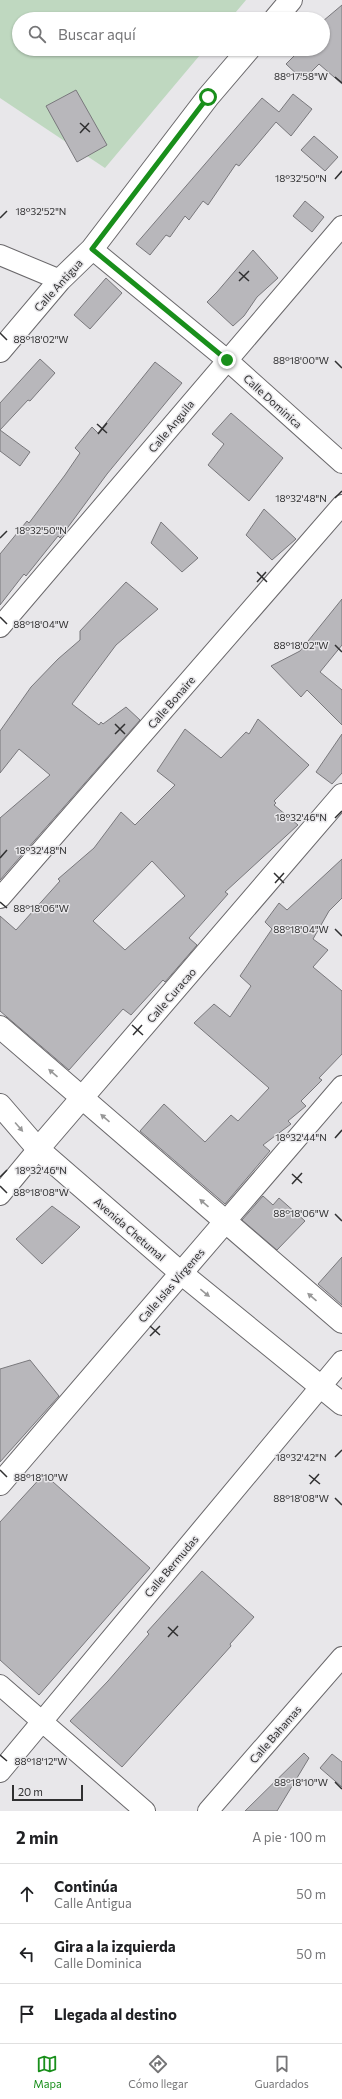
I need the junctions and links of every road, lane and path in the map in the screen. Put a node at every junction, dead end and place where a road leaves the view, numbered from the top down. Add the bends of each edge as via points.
1 (291, 0) edge
2 (281, 12) edge
3 (243, 56) edge
4 (342, 226) edge
5 (92, 249) junction
6 (0, 255) edge
7 (60, 280) junction
8 (0, 351) edge
9 (227, 360) junction
10 (342, 463) edge
11 (342, 505) edge
12 (0, 627) edge
13 (342, 795) edge
14 (0, 898) edge
15 (0, 1027) edge
16 (342, 1086) edge
17 (82, 1098) junction
18 (0, 1105) edge
19 (38, 1149) junction
20 (0, 1195) edge
21 (226, 1222) junction
22 (180, 1273) junction
23 (342, 1322) edge
24 (342, 1361) edge
25 (320, 1386) junction
26 (342, 1404) edge
27 (0, 1484) edge
28 (342, 1657) edge
29 (0, 1686) edge
30 (42, 1722) junction
31 (0, 1772) edge
32 (145, 1811) edge
33 (208, 1811) edge

1 - 2 main road
3 - 5 main road, Calle Antigua via 208,97
4 - 9 street, Calle Anguila
5 - 7 main road, Calle Antigua
5 - 9 street, Calle Dominica
6 - 7 street
7 - 8 main road, Calle Antigua
9 - 10 street, Calle Dominica
9 - 12 street, Calle Anguila
11 - 14 street, Calle Bonaire
13 - 17 main road, Calle Curacao
17 -> 15 main road
16 - 21 street, Calle Islas Vírgenes
17 - 19 main road, Calle Curacao
21 -> 17 main road
18 -> 19 main road, Avenida Chetumal
19 - 20 street, Calle Curacao
19 - 22 main road, Avenida Chetumal
21 - 22 main road, Calle Islas Vírgenes
23 -> 21 main road
22 -> 25 main road, Avenida Chetumal
22 - 27 main road, Calle Islas Vírgenes
24 - 25 street, Calle Bermudas
25 - 26 main road, Avenida Chetumal
25 - 30 street, Calle Bermudas
28 - 33 street, Calle Bahamas
29 - 30 street
30 - 31 street, Calle Bermudas
30 - 32 street

